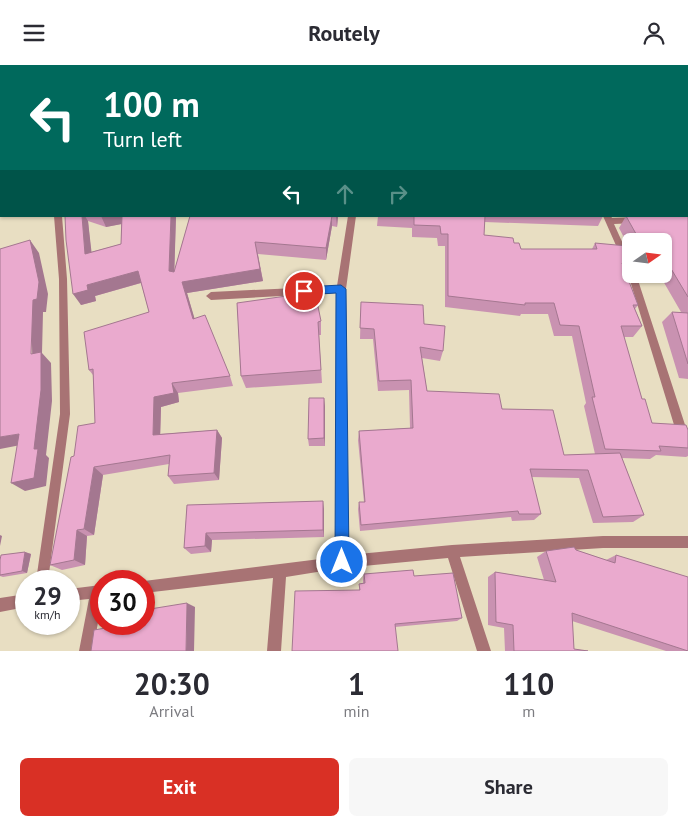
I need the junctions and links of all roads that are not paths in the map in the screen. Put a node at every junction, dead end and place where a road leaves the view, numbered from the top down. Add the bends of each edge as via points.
1 (58, 217) edge
2 (352, 217) edge
3 (608, 219) edge
4 (649, 219) edge
5 (622, 250) edge
6 (635, 283) edge
7 (341, 289) junction
8 (211, 296) dead end
9 (688, 451) edge
10 (688, 542) edge
11 (452, 551) junction
12 (342, 562) junction
13 (44, 570) edge
14 (280, 571) junction
15 (155, 586) edge
16 (15, 603) edge
17 (0, 605) edge
18 (90, 633) edge
19 (86, 651) edge
20 (274, 651) edge
21 (484, 651) edge

1 - 13 street via 63,279 65,414
2 - 7 street
3 - 4 street
3 - 5 street
6 - 9 street
7 - 8 street
7 - 12 street
10 - 11 street via 603,542
11 - 12 street
11 - 21 street
12 - 14 street
14 - 15 street
14 - 20 street
16 - 17 street
18 - 19 street

